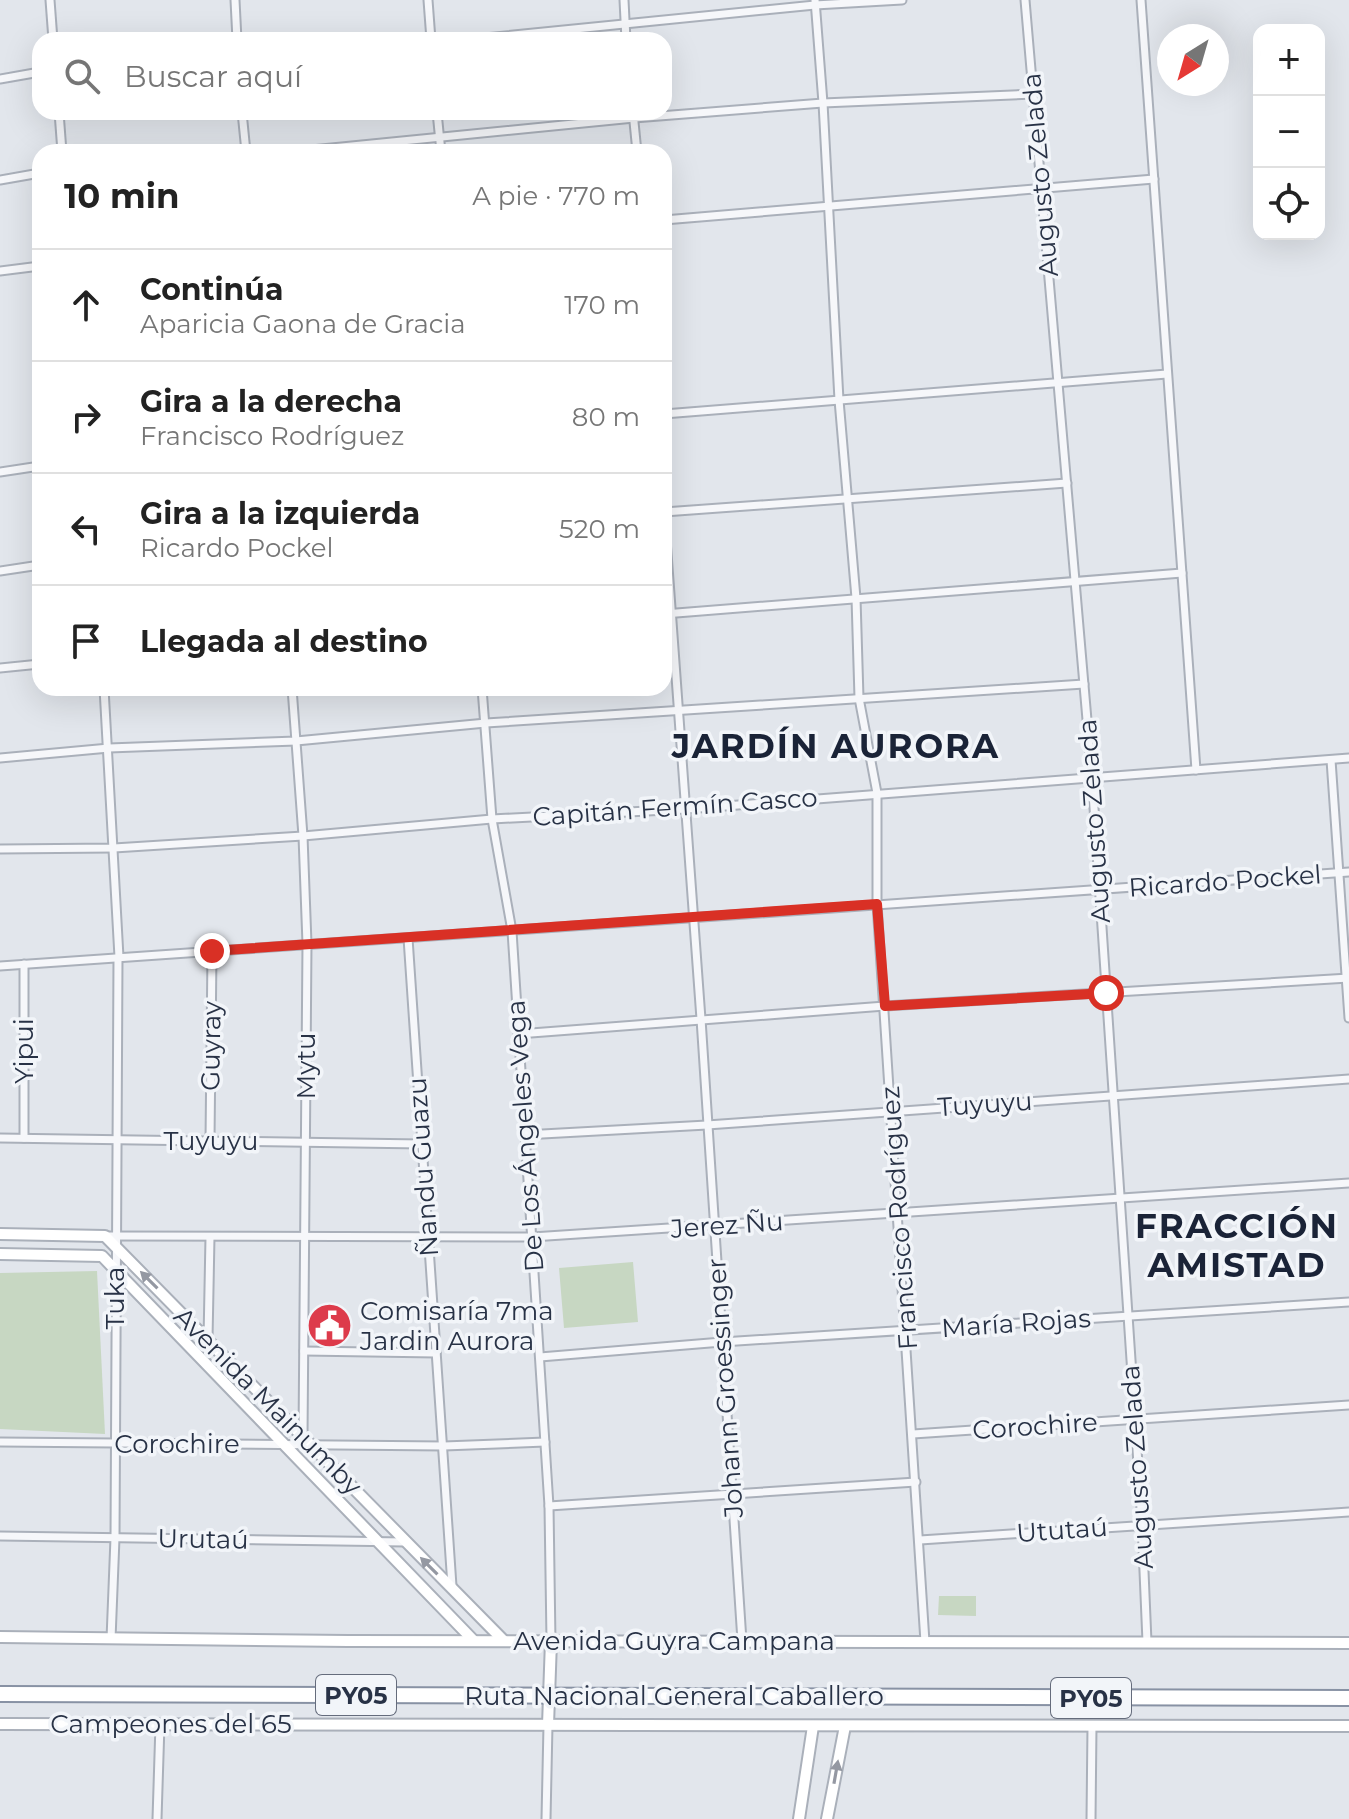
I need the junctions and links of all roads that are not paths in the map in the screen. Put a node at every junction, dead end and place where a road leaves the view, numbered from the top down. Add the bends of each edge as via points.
1 (50, 0) edge
2 (235, 0) edge
3 (428, 0) edge
4 (624, 0) edge
5 (902, 0) edge
6 (1025, 0) edge
7 (1141, 0) edge
8 (815, 2) edge
9 (625, 23) junction
10 (52, 32) edge
11 (237, 32) edge
12 (430, 32) edge
13 (540, 32) edge
14 (626, 32) edge
15 (32, 73) edge
16 (0, 79) edge
17 (1033, 94) junction
18 (823, 103) junction
19 (672, 113) edge
20 (60, 120) edge
21 (243, 120) edge
22 (438, 120) edge
23 (591, 120) edge
24 (634, 120) edge
25 (440, 138) junction
26 (61, 144) edge
27 (245, 144) edge
28 (376, 144) edge
29 (440, 144) edge
30 (636, 144) edge
31 (32, 174) edge
32 (1154, 179) junction
33 (0, 180) edge
34 (1042, 188) junction
35 (827, 205) junction
36 (672, 219) edge
37 (32, 267) edge
38 (0, 271) edge
39 (1167, 374) junction
40 (1058, 384) junction
41 (839, 400) junction
42 (672, 413) edge
43 (32, 467) edge
44 (0, 472) edge
45 (1067, 483) junction
46 (846, 497) junction
47 (672, 511) edge
48 (32, 566) edge
49 (0, 571) edge
50 (1182, 573) junction
51 (1075, 580) junction
52 (856, 598) junction
53 (672, 613) edge
54 (672, 649) edge
55 (32, 665) edge
56 (0, 668) edge
57 (1084, 684) junction
58 (105, 696) edge
59 (293, 696) edge
60 (483, 696) edge
61 (859, 698) junction
62 (679, 711) junction
63 (486, 723) junction
64 (296, 741) junction
65 (109, 748) junction
66 (0, 758) edge
67 (1349, 758) edge
68 (1331, 760) junction
69 (1196, 770) junction
70 (1092, 778) junction
71 (877, 793) junction
72 (686, 809) junction
73 (492, 819) junction
74 (303, 836) junction
75 (114, 848) junction
76 (0, 849) edge
77 (1349, 872) edge
78 (1338, 873) junction
79 (1099, 891) junction
80 (877, 904) junction
81 (694, 916) junction
82 (512, 931) junction
83 (408, 938) junction
84 (307, 944) junction
85 (212, 951) junction
86 (118, 958) junction
87 (24, 964) junction
88 (0, 966) edge
89 (1347, 978) edge
90 (1106, 993) junction
91 (885, 1006) junction
92 (1349, 1018) edge
93 (701, 1019) junction
94 (518, 1034) junction
95 (1349, 1079) edge
96 (1113, 1095) junction
97 (892, 1110) junction
98 (707, 1125) junction
99 (524, 1135) junction
100 (0, 1138) edge
101 (24, 1138) junction
102 (117, 1140) junction
103 (210, 1141) junction
104 (306, 1142) junction
105 (422, 1144) junction
106 (1349, 1183) edge
107 (1119, 1198) junction
108 (899, 1212) junction
109 (713, 1227) junction
110 (0, 1234) edge
111 (210, 1237) junction
112 (532, 1237) junction
113 (305, 1238) junction
114 (428, 1239) junction
115 (112, 1240) junction
116 (0, 1254) edge
117 (115, 1270) junction
118 (1349, 1302) edge
119 (1127, 1316) junction
120 (906, 1330) junction
121 (208, 1340) junction
122 (722, 1342) junction
123 (304, 1351) junction
124 (436, 1353) junction
125 (540, 1357) junction
126 (1349, 1405) edge
127 (1135, 1420) junction
128 (913, 1434) junction
129 (0, 1442) edge
130 (306, 1442) junction
131 (545, 1442) junction
132 (115, 1444) junction
133 (282, 1444) junction
134 (444, 1446) junction
135 (916, 1482) junction
136 (733, 1494) junction
137 (549, 1506) junction
138 (1349, 1512) edge
139 (1142, 1524) junction
140 (0, 1536) edge
141 (115, 1538) junction
142 (920, 1540) junction
143 (378, 1541) junction
144 (405, 1542) junction
145 (452, 1589) junction
146 (0, 1637) edge
147 (111, 1639) junction
148 (474, 1641) junction
149 (504, 1641) junction
150 (551, 1641) junction
151 (742, 1641) junction
152 (925, 1642) junction
153 (1147, 1642) junction
154 (1349, 1643) edge
155 (0, 1694) edge
156 (550, 1695) junction
157 (1349, 1698) edge
158 (0, 1724) edge
159 (160, 1724) junction
160 (548, 1725) junction
161 (813, 1726) junction
162 (845, 1726) junction
163 (1092, 1726) junction
164 (1349, 1726) edge
165 (157, 1819) edge
166 (546, 1819) edge
167 (799, 1819) edge
168 (827, 1819) edge
169 (1091, 1819) edge

1 - 10 street
2 - 11 street
3 - 12 street
4 - 9 street
5 - 8 street
6 - 17 street, Augusto Zelada
7 - 32 street
8 - 9 street
8 - 18 street, Francisco Rodríguez
9 - 13 street
9 - 14 street
15 - 16 street
17 - 18 street
17 - 34 street, Augusto Zelada
18 - 19 street
18 - 35 street, Francisco Rodríguez
20 - 26 street
21 - 27 street
22 - 25 street
23 - 25 street
24 - 30 street
25 - 28 street
25 - 29 street
31 - 33 street
32 - 34 street
32 - 39 street
34 - 35 street
34 - 40 street, Augusto Zelada
35 - 36 street
35 - 41 street, Francisco Rodríguez
37 - 38 street
39 - 40 street
39 - 50 street
40 - 41 street
40 - 45 street, Augusto Zelada
41 - 42 street
41 - 46 street, Francisco Rodríguez
43 - 44 street
45 - 46 street
45 - 51 street, Augusto Zelada
46 - 47 street
46 - 52 street, Francisco Rodríguez
48 - 49 street
50 - 51 street
50 - 69 street
51 - 52 street
51 - 57 street, Augusto Zelada
52 - 53 street
52 - 61 street, Francisco Rodríguez
54 - 62 street, Johann Groessinger
55 - 56 street
57 - 61 street
57 - 70 street, Augusto Zelada
58 - 65 street, Tuka
59 - 64 street, Mytu
60 - 63 street, De Los Ángeles Vega
61 - 62 street
61 - 71 street, Francisco Rodríguez
62 - 63 street
62 - 72 street, Johann Groessinger
63 - 64 street
63 - 73 street, De Los Ángeles Vega
64 - 65 street
64 - 74 street, Mytu
65 - 66 street
65 - 75 street, Tuka
67 - 68 street, Capitán Fermín Casco
68 - 69 street, Capitán Fermín Casco
68 - 78 street
69 - 70 street, Capitán Fermín Casco
70 - 71 street, Capitán Fermín Casco
70 - 79 street, Augusto Zelada
71 - 72 street, Capitán Fermín Casco
71 - 80 street, Francisco Rodríguez
72 - 73 street, Capitán Fermín Casco
72 - 81 street, Johann Groessinger
73 - 74 street, Capitán Fermín Casco
73 - 82 street, De Los Ángeles Vega
74 - 75 street, Capitán Fermín Casco
74 - 84 street, Mytu
75 - 76 street, Capitán Fermín Casco
75 - 86 street, Tuka
77 - 78 street, Ricardo Pockel
78 - 79 street, Ricardo Pockel
78 - 89 street
79 - 80 street, Ricardo Pockel
79 - 90 street, Augusto Zelada
80 - 81 street, Ricardo Pockel
80 - 91 street, Francisco Rodríguez
81 - 82 street, Ricardo Pockel
81 - 93 street, Johann Groessinger
82 - 83 street, Ricardo Pockel
82 - 94 street, De Los Ángeles Vega
83 - 84 street, Ricardo Pockel
83 - 105 street, Ñandu Guazu
84 - 85 street, Ricardo Pockel
84 - 104 street, Mytu
85 - 86 street, Ricardo Pockel
85 - 103 street, Guyray
86 - 87 street, Ricardo Pockel
86 - 102 street, Tuka
87 - 88 street, Ricardo Pockel
87 - 101 street, Yipui
89 - 90 street
89 - 92 street
90 - 91 street
90 - 96 street, Augusto Zelada
91 - 93 street
91 - 97 street, Francisco Rodríguez
93 - 94 street
93 - 98 street, Johann Groessinger
94 - 99 street, De Los Ángeles Vega
95 - 96 street, Tuyuyu
96 - 97 street, Tuyuyu
96 - 107 street, Augusto Zelada
97 - 98 street, Tuyuyu
97 - 108 street, Francisco Rodríguez
98 - 99 street, Tuyuyu
98 - 109 street, Johann Groessinger
99 - 112 street, De Los Ángeles Vega
100 - 101 street, Tuyuyu
101 - 102 street, Tuyuyu
102 - 103 street, Tuyuyu
102 - 115 street, Tuka
103 - 104 street, Tuyuyu
104 - 105 street, Tuyuyu
104 - 113 street, Mytu
105 - 114 street, Ñandu Guazu
106 - 107 street, Jerez Ñu
107 - 108 street, Jerez Ñu
107 - 119 street, Augusto Zelada
108 - 109 street, Jerez Ñu
108 - 120 street, Francisco Rodríguez
109 - 112 street, Jerez Ñu
109 - 122 street, Johann Groessinger
110 - 115 street
111 - 113 street, Jerez Ñu
111 - 115 street, Jerez Ñu
111 - 121 street
112 - 114 street, Jerez Ñu
112 - 125 street, De Los Ángeles Vega
113 - 114 street, Jerez Ñu
113 - 123 street, Mytu
114 - 124 street, Ñandu Guazu
115 - 117 street, Tuka
121 -> 115 street, Avenida Mainumby
116 - 117 street, Avenida Mainumby via 102,1256
117 - 132 street, Tuka
117 - 133 street, Avenida Mainumby
118 - 119 street, María Rojas
119 - 120 street, María Rojas
119 - 127 street, Augusto Zelada
120 - 122 street, María Rojas
120 - 128 street, Francisco Rodríguez
121 - 130 street, Avenida Mainumby
122 - 125 street, María Rojas
122 - 136 street, Johann Groessinger
123 - 124 street
123 - 130 street, Mytu
124 - 134 street, Ñandu Guazu
125 - 131 street, De Los Ángeles Vega
126 - 127 street, Corochire
127 - 128 street, Corochire
127 - 139 street, Augusto Zelada
128 - 135 street, Francisco Rodríguez
129 - 132 street, Corochire
130 - 133 street, Corochire
130 - 134 street, Corochire
130 - 144 street, Avenida Mainumby
131 - 134 street, Corochire
131 - 137 street, De Los Ángeles Vega
132 - 133 street, Corochire
132 - 141 street, Tuka
133 - 143 street, Avenida Mainumby
134 - 145 street, Ñandu Guazu
135 - 136 street
135 - 142 street, Francisco Rodríguez
136 - 137 street
136 - 151 street, Johann Groessinger
137 - 150 street, De Los Ángeles Vega
138 - 139 street, Ututaú
139 - 142 street, Ututaú
139 - 153 street, Augusto Zelada
140 - 141 street, Urutaú
141 - 143 street, Urutaú
141 - 147 street, Tuka
142 - 152 street, Francisco Rodríguez
143 - 144 street, Urutaú
143 - 148 street, Avenida Mainumby
145 -> 144 street, Avenida Mainumby
145 - 149 street, Avenida Mainumby
146 - 147 street, Avenida Guyra Campana
147 - 148 street, Avenida Guyra Campana
148 - 149 street, Avenida Guyra Campana
149 - 150 street, Avenida Guyra Campana
150 - 151 street, Avenida Guyra Campana
150 - 156 street, De Los Ángeles Vega
151 - 152 street, Avenida Guyra Campana
152 - 153 street, Avenida Guyra Campana
153 - 154 street, Avenida Guyra Campana
155 - 156 highway, Ruta Nacional General Caballero / PY05
156 - 157 highway, Ruta Nacional General Caballero / PY05
156 - 160 street, De Los Ángeles Vega
158 - 159 street, Campeones del 65
159 - 160 street, Campeones del 65
159 - 165 street
160 - 161 street, Campeones del 65
160 - 166 street
161 - 162 street, Campeones del 65
161 - 167 street
162 - 163 street, Campeones del 65
168 -> 162 street
163 - 164 street, Campeones del 65
163 - 169 street

